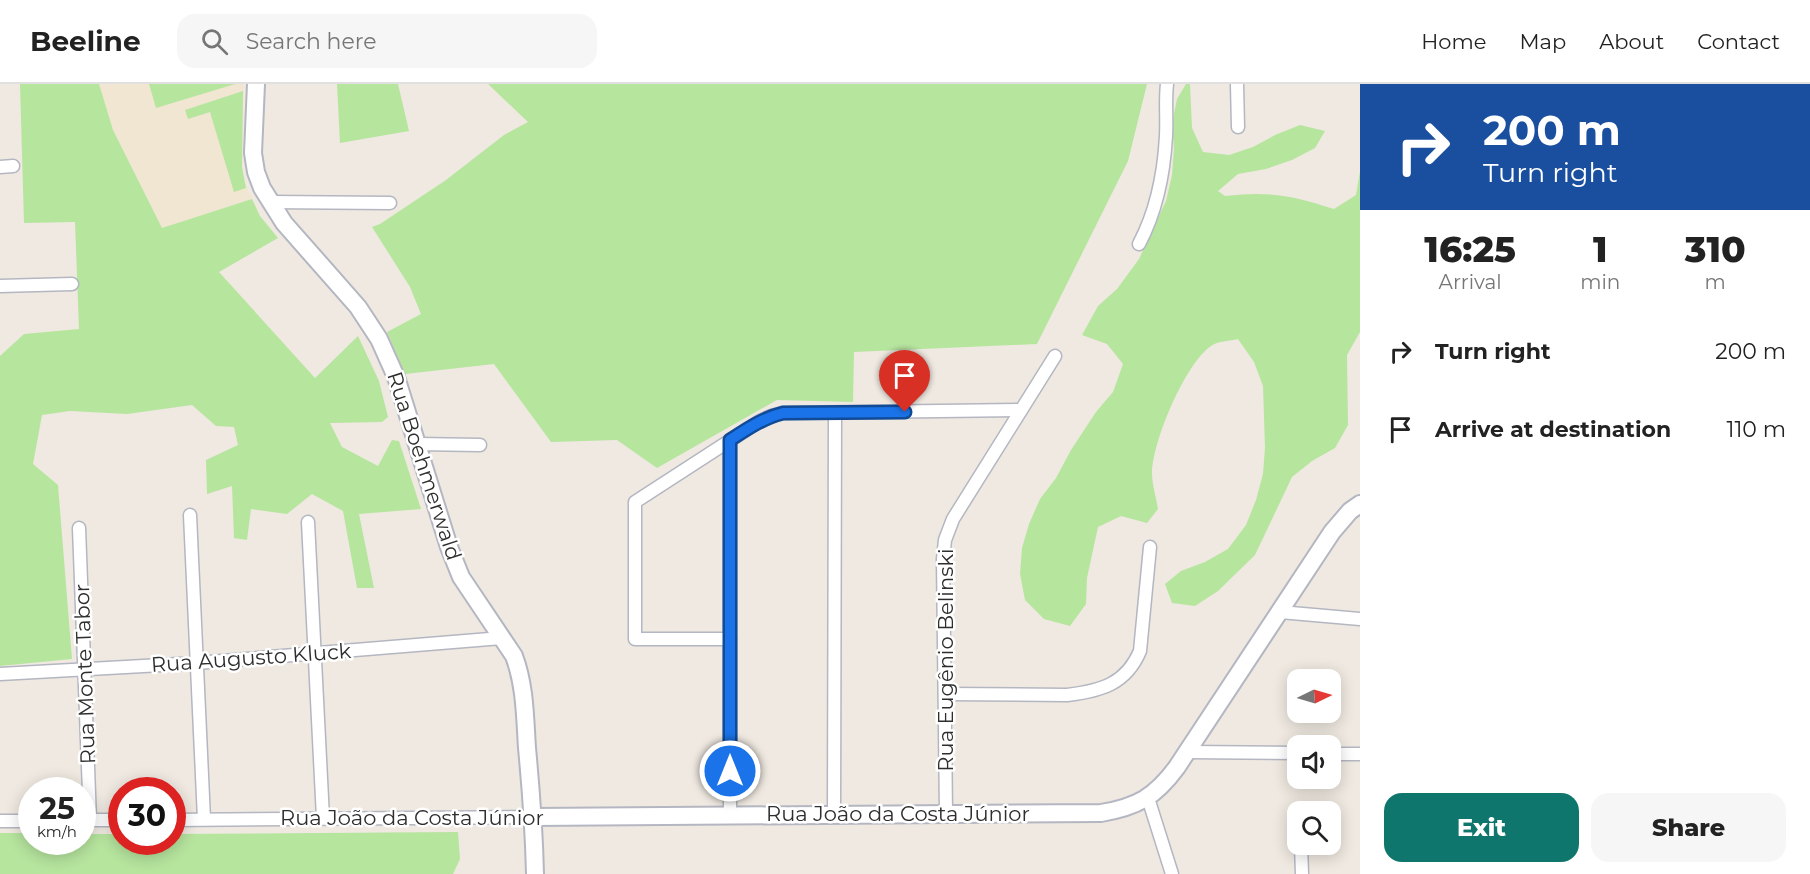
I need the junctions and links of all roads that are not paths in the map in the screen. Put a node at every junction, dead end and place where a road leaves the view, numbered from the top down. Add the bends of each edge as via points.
1 (256, 84) edge
2 (1167, 84) edge
3 (1237, 84) edge
4 (1238, 127) dead end
5 (13, 166) dead end
6 (0, 167) edge
7 (269, 202) junction
8 (390, 203) dead end
9 (1138, 244) dead end
10 (72, 284) dead end
11 (0, 286) edge
12 (1055, 356) dead end
13 (1021, 410) junction
14 (835, 413) junction
15 (730, 440) junction
16 (417, 444) junction
17 (480, 445) dead end
18 (1360, 504) edge
19 (190, 515) dead end
20 (308, 522) dead end
21 (79, 528) dead end
22 (1150, 547) dead end
23 (1280, 612) junction
24 (1360, 619) edge
25 (502, 638) junction
26 (730, 639) junction
27 (315, 653) junction
28 (197, 663) junction
29 (85, 670) junction
30 (0, 674) edge
31 (945, 694) junction
32 (1188, 752) junction
33 (1287, 753) edge
34 (1341, 754) edge
35 (1360, 754) edge
36 (86, 777) edge
37 (1148, 798) junction
38 (946, 814) junction
39 (834, 815) junction
40 (730, 816) junction
41 (533, 817) junction
42 (323, 818) junction
43 (204, 819) junction
44 (18, 820) edge
45 (186, 820) edge
46 (0, 821) edge
47 (1302, 855) edge
48 (535, 874) edge
49 (1172, 874) edge
50 (1302, 874) edge

1 - 7 main road, Rua Boehmerwald via 253,153 256,172
2 - 9 street via 1167,134 1161,175 1152,215
3 - 4 street
5 - 6 street
7 - 8 street
7 - 16 main road, Rua Boehmerwald via 368,320 388,358
10 - 11 street
12 - 13 street, Rua Eugênio Belinski
13 - 14 street
13 - 31 street, Rua Eugênio Belinski via 960,506 945,540
14 - 15 street via 771,416
14 - 39 street
15 - 26 street
15 - 26 street via 635,502 635,639
16 - 17 street
16 - 25 main road, Rua Boehmerwald via 461,577
18 - 23 main road, Rua João da Costa Júnior via 1332,532
19 - 28 street
20 - 27 street
21 - 29 street, Rua Monte Tabor
22 - 31 street via 1140,651 1134,666 1122,677 1099,689 1067,695
23 - 24 street
23 - 32 main road, Rua João da Costa Júnior
25 - 27 street, Rua Augusto Kluck
25 - 41 main road, Rua Boehmerwald via 514,656 520,679
26 - 40 street
27 - 28 street, Rua Augusto Kluck
27 - 42 street
28 - 29 street, Rua Augusto Kluck
28 - 43 street
29 - 30 street, Rua Augusto Kluck
29 - 36 street, Rua Monte Tabor
31 - 38 street, Rua Eugênio Belinski
32 - 33 street
32 - 37 main road, Rua João da Costa Júnior
34 - 35 street
37 - 38 main road, Rua João da Costa Júnior via 1133,806 1101,813
37 - 49 street
38 - 39 main road, Rua João da Costa Júnior
39 - 40 main road, Rua João da Costa Júnior
40 - 41 main road, Rua João da Costa Júnior
41 - 42 street, Rua João da Costa Júnior
41 - 48 main road, Rua Boehmerwald
42 - 43 street, Rua João da Costa Júnior
43 - 45 street, Rua João da Costa Júnior
44 - 46 street
47 - 50 street

